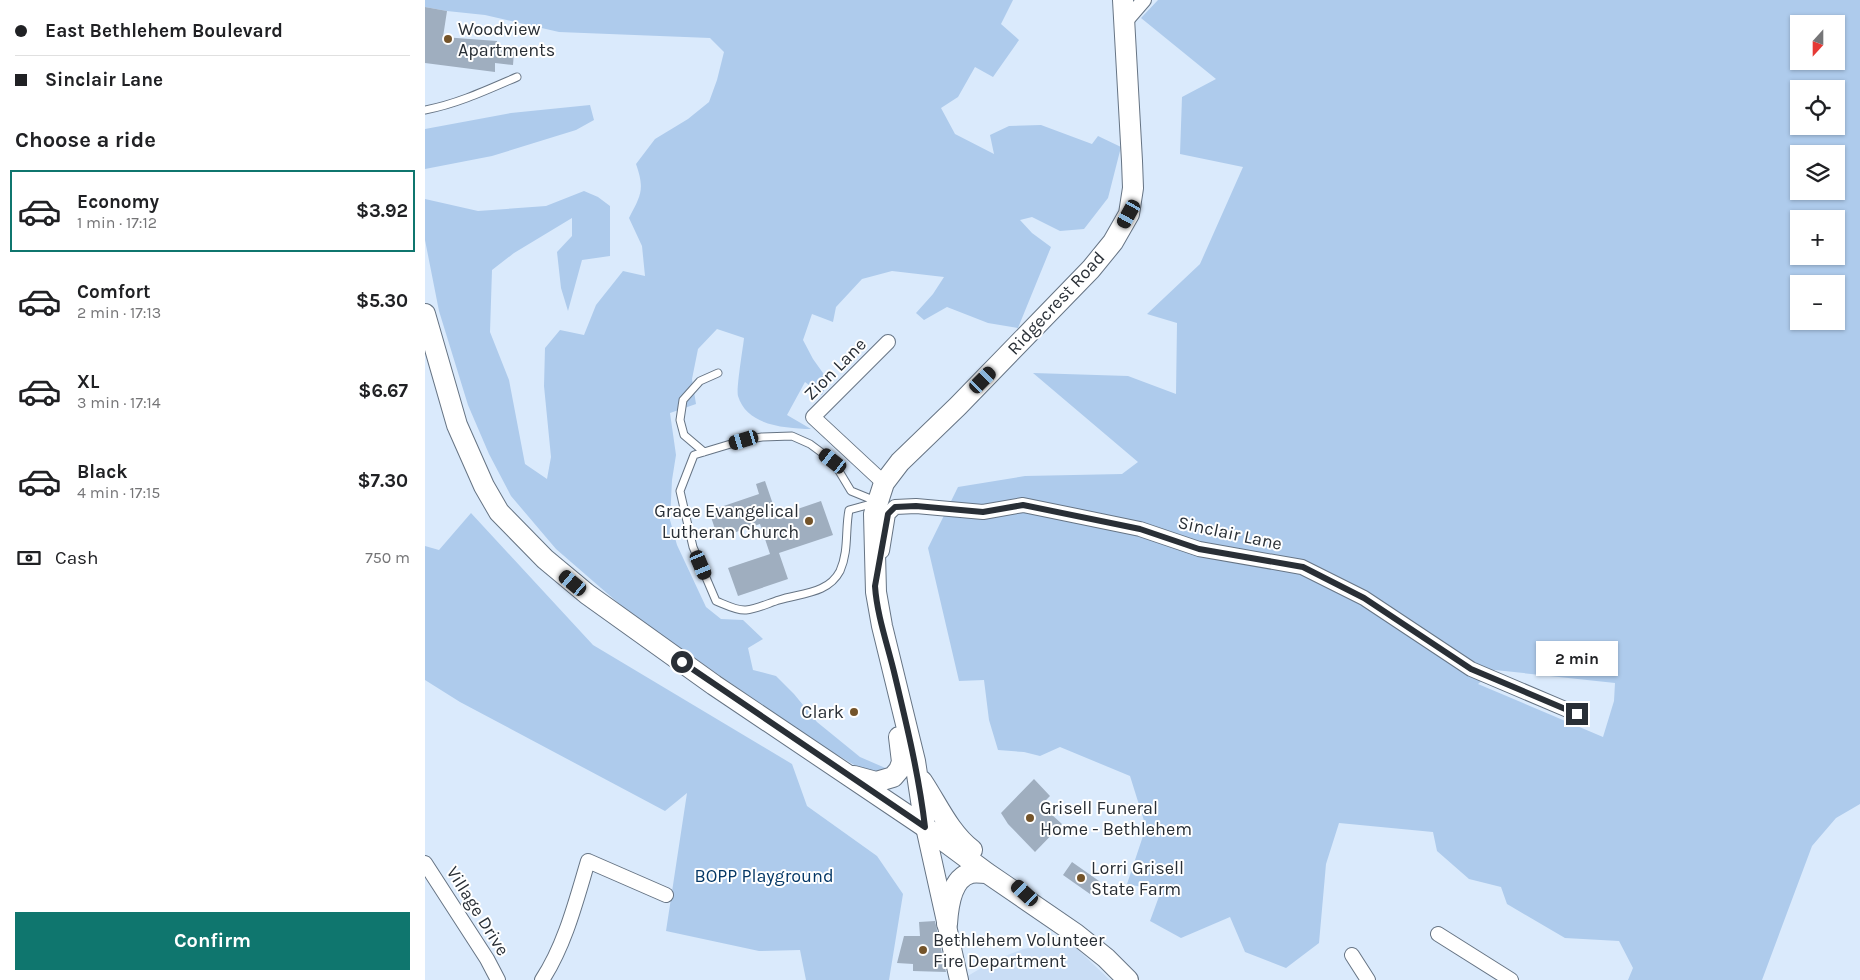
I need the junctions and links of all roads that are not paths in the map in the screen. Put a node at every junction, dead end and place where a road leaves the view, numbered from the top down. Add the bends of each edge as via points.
1 (1123, 0) edge
2 (1143, 0) edge
3 (1125, 22) junction
4 (517, 77) dead end
5 (425, 110) edge
6 (425, 314) edge
7 (887, 342) dead end
8 (718, 373) dead end
9 (704, 452) junction
10 (884, 482) junction
11 (878, 502) junction
12 (875, 586) junction
13 (895, 676) junction
14 (1577, 714) dead end
15 (917, 772) junction
16 (845, 774) junction
17 (925, 827) junction
18 (425, 863) edge
19 (987, 873) junction
20 (666, 895) dead end
21 (1046, 912) junction
22 (947, 924) junction
23 (1438, 934) dead end
24 (1352, 955) dead end
25 (956, 978) edge
26 (499, 980) edge
27 (542, 980) edge
28 (1128, 980) edge
29 (1368, 980) edge
30 (1511, 980) edge

1 - 3 main road, Ridgecrest Road
2 - 3 street
3 - 10 main road, Ridgecrest Road via 1133,170 1129,214 1113,242 1091,269
4 - 5 lane
6 - 16 main road via 457,425 499,512 545,559 587,594
7 - 10 street, Zion Lane via 813,417
8 - 9 lane via 700,382 683,400 680,420 684,435
9 - 11 lane via 744,440 792,436 810,444 833,461 851,490
9 - 11 lane via 694,455 680,492 693,546 716,601 745,611 827,586 839,572 847,551 849,510
10 - 11 main road, Ridgecrest Road
11 - 12 main road, Ridgecrest Road via 874,514
12 - 13 main road, Ridgecrest Road
12 - 14 street, Sinclair Lane via 888,514 895,507 983,512 1023,505 1140,529 1199,549 1303,567 1364,598 1471,669
13 - 15 main road, Ridgecrest Road
13 - 16 main road via 893,691 902,762 899,770 893,777 876,782
15 - 17 main road, Ridgecrest Road
15 - 21 main road via 959,840 1015,883
16 - 17 main road
17 - 19 main road
17 - 22 street
18 - 26 street, Village Drive
19 - 21 main road
19 - 22 main road via 970,873 962,878 949,902
20 - 27 street via 588,861 571,916 551,967
21 - 28 main road via 1099,952
22 - 25 street
23 - 30 street
24 - 29 street

